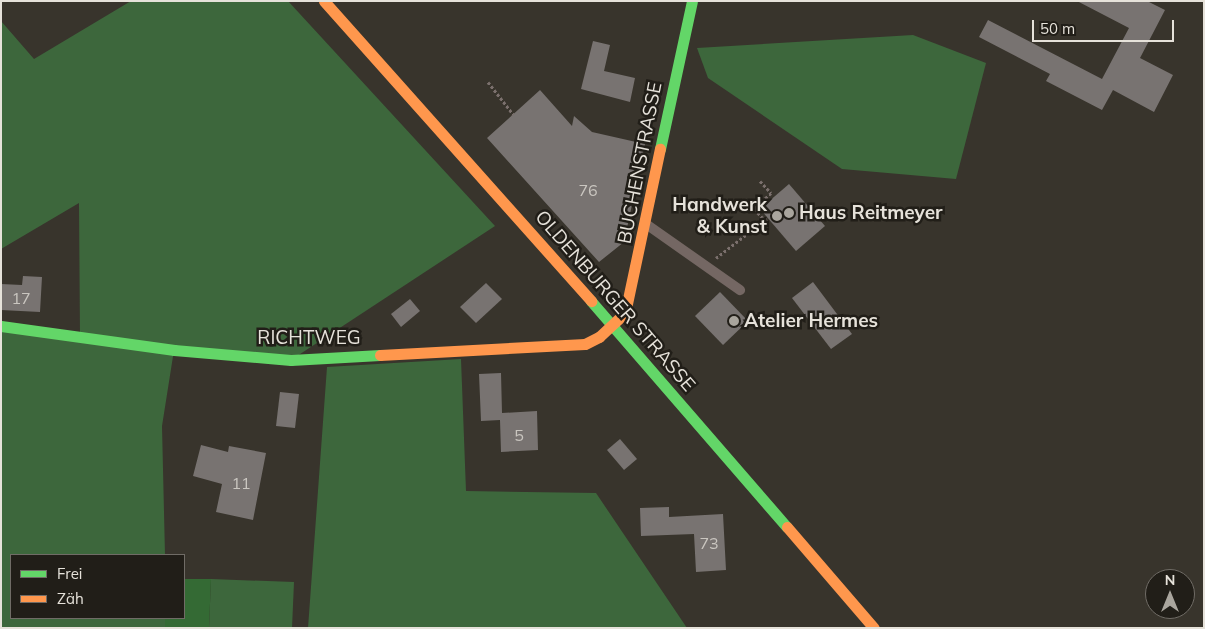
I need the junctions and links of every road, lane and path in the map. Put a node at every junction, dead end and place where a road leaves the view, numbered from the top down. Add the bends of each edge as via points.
1 (324, 1) edge
2 (692, 1) edge
3 (488, 82) dead end
4 (513, 114) dead end
5 (760, 181) dead end
6 (645, 224) junction
7 (706, 266) junction
8 (740, 290) dead end
9 (1, 326) edge
10 (612, 326) junction
11 (874, 628) edge

1 - 10 street, OLDENBURGER STRASSE
2 - 6 street, BUCHENSTRASSE
3 - 4 path
5 - 7 path via 771,193 754,209 766,219
6 - 7 lane
6 - 10 street, BUCHENSTRASSE via 625,313
7 - 8 lane
9 - 10 street, RICHTWEG via 174,350 291,360 585,344
10 - 11 street, OLDENBURGER STRASSE

